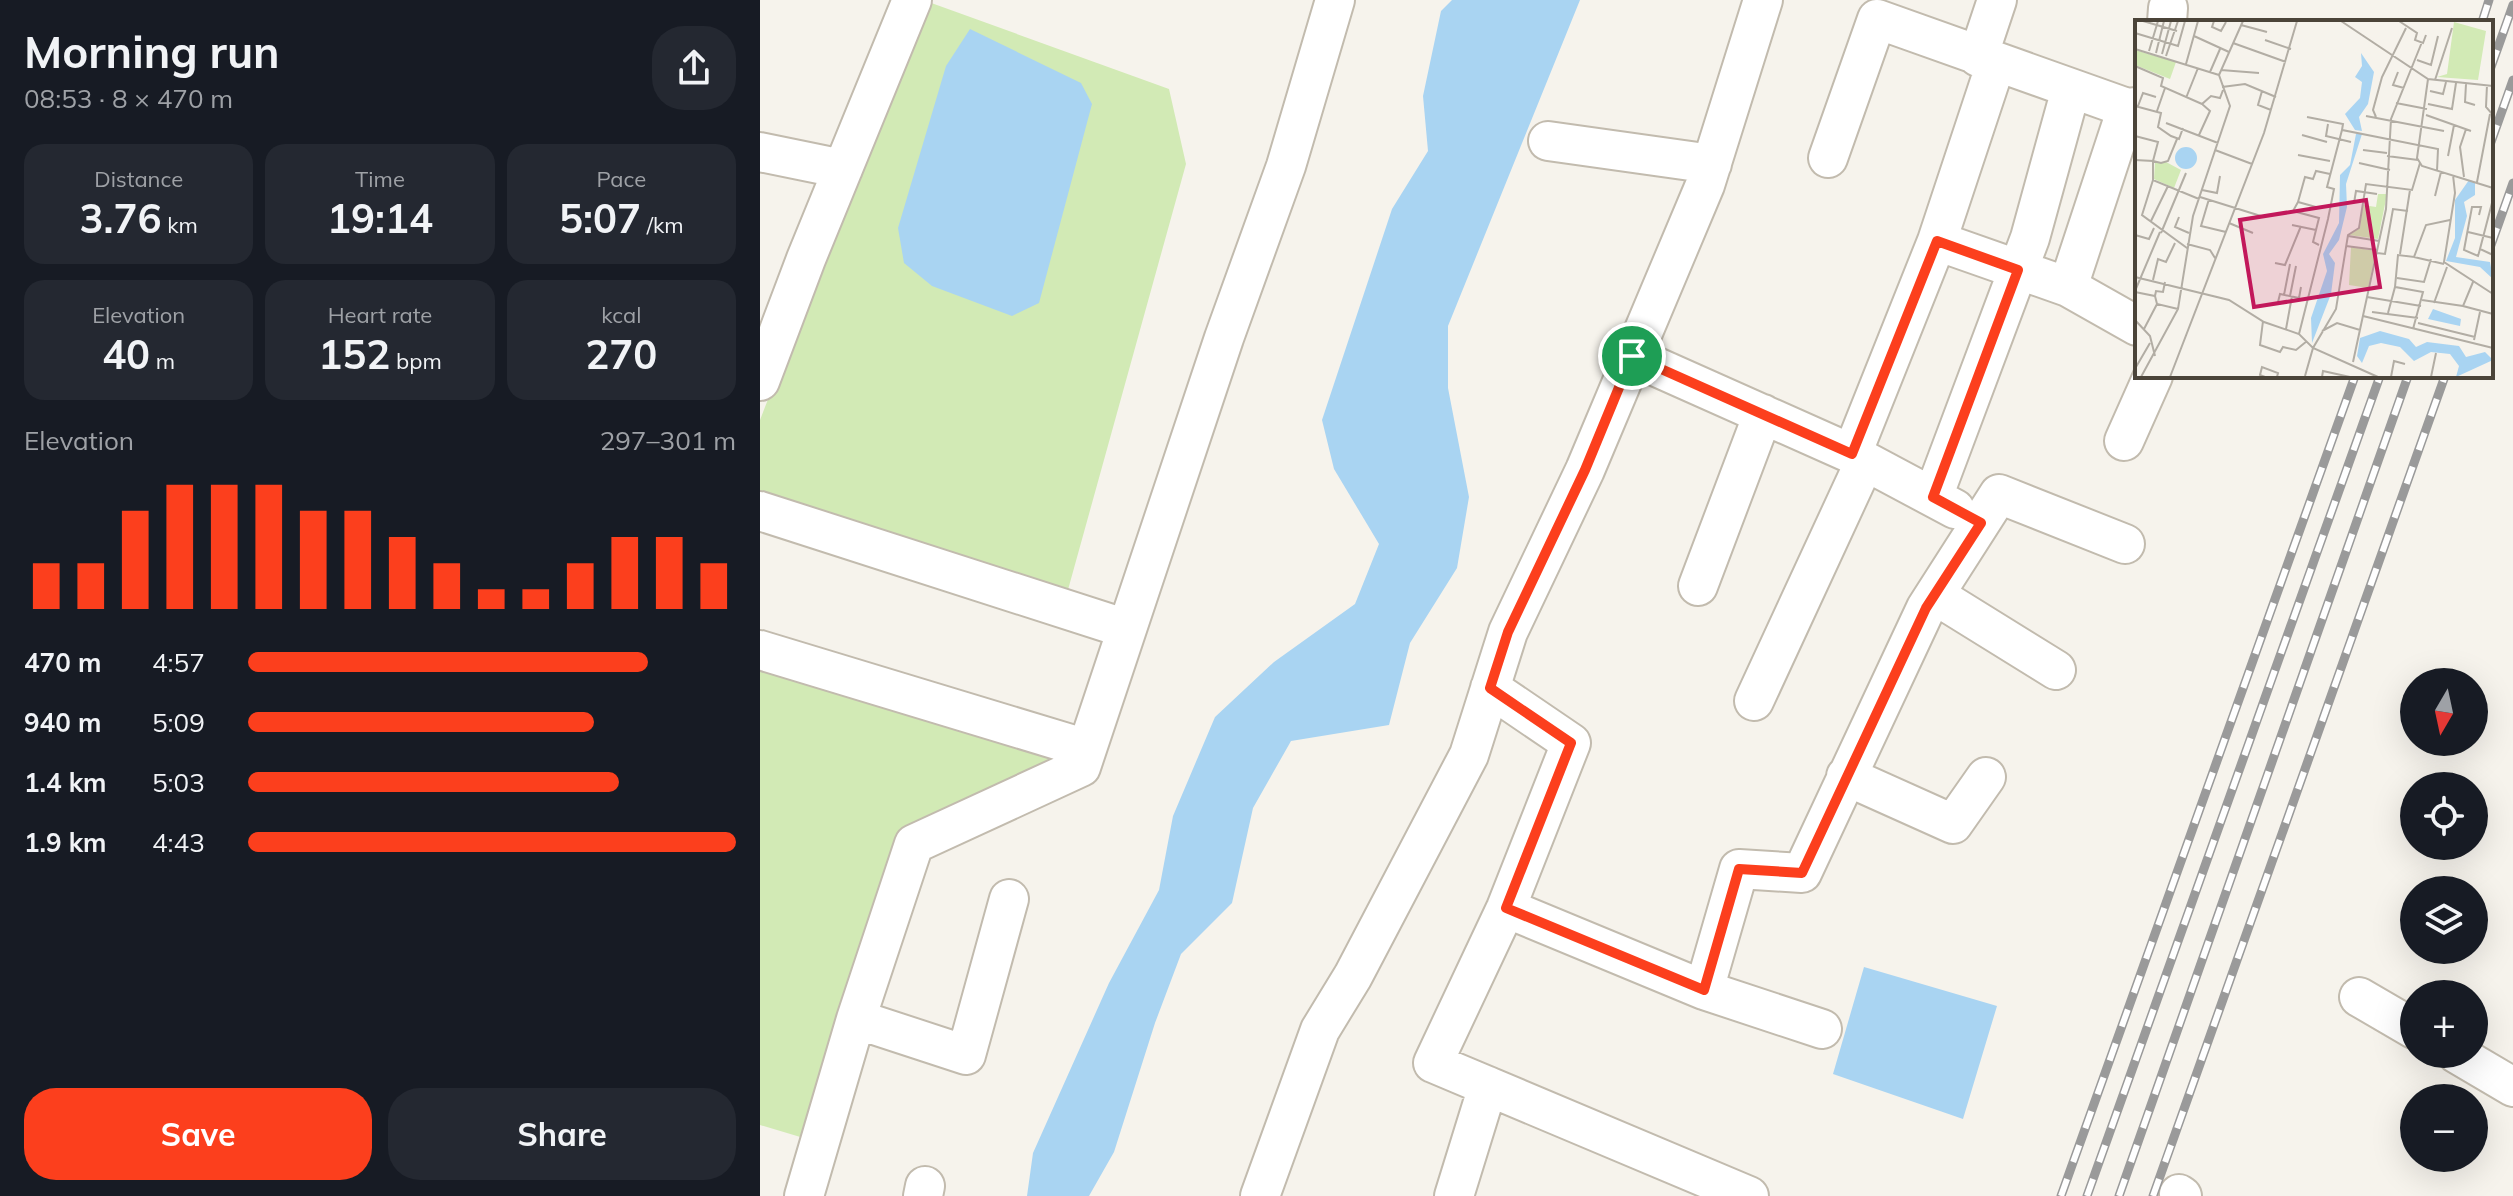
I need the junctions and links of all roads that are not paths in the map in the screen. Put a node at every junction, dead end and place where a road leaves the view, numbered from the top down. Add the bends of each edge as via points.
1 (912, 0) edge
2 (1335, 0) edge
3 (1763, 0) edge
4 (1997, 0) edge
5 (1987, 60) junction
6 (2071, 89) junction
7 (2132, 108) edge
8 (1548, 141) dead end
9 (760, 152) edge
10 (1828, 158) dead end
11 (1712, 164) junction
12 (843, 169) junction
13 (1937, 241) junction
14 (2018, 270) junction
15 (2068, 287) junction
16 (2135, 325) edge
17 (1632, 356) junction
18 (2152, 378) edge
19 (760, 381) edge
20 (1763, 414) junction
21 (2124, 441) dead end
22 (1859, 457) junction
23 (1933, 497) junction
24 (760, 511) edge
25 (1981, 523) junction
26 (2125, 544) dead end
27 (1698, 586) dead end
28 (1935, 595) junction
29 (1127, 629) junction
30 (760, 650) edge
31 (2056, 670) dead end
32 (1490, 688) junction
33 (1754, 701) dead end
34 (1087, 749) junction
35 (1846, 776) junction
36 (1986, 777) dead end
37 (1009, 899) dead end
38 (1506, 908) junction
39 (1704, 990) junction
40 (2359, 997) dead end
41 (856, 1019) junction
42 (2400, 1021) edge
43 (1822, 1029) dead end
44 (2481, 1068) edge
45 (1488, 1086) junction
46 (2513, 1087) edge
47 (804, 1196) edge
48 (1260, 1196) edge
49 (1454, 1196) edge
50 (1749, 1196) edge

1 - 12 street
2 - 29 street via 1286,166
3 - 11 street
4 - 5 street
5 - 6 street
5 - 10 street via 1877,19
5 - 13 street
6 - 7 street
6 - 14 street
7 - 15 street
8 - 11 street
9 - 12 street
11 - 17 street
12 - 19 street
13 - 14 street
13 - 22 street
14 - 15 street
14 - 23 street
15 - 16 street
17 - 20 street
17 - 32 street via 1508,632
18 - 21 street
20 - 22 street
20 - 27 street
22 - 23 street
22 - 33 street
23 - 25 street
24 - 29 street
25 - 26 street via 1999,494
25 - 28 street
28 - 31 street
28 - 35 street
29 - 34 street
30 - 34 street
32 - 38 street via 1571,743
32 - 48 street via 1469,755 1320,1030
34 - 41 street via 1081,767 914,844
35 - 36 street via 1953,824
35 - 39 street via 1802,873 1739,869
37 - 41 street via 966,1055
38 - 39 street
38 - 45 street via 1433,1063
39 - 43 street
40 - 42 street
41 - 47 street
44 - 46 street
45 - 49 street
45 - 50 street

